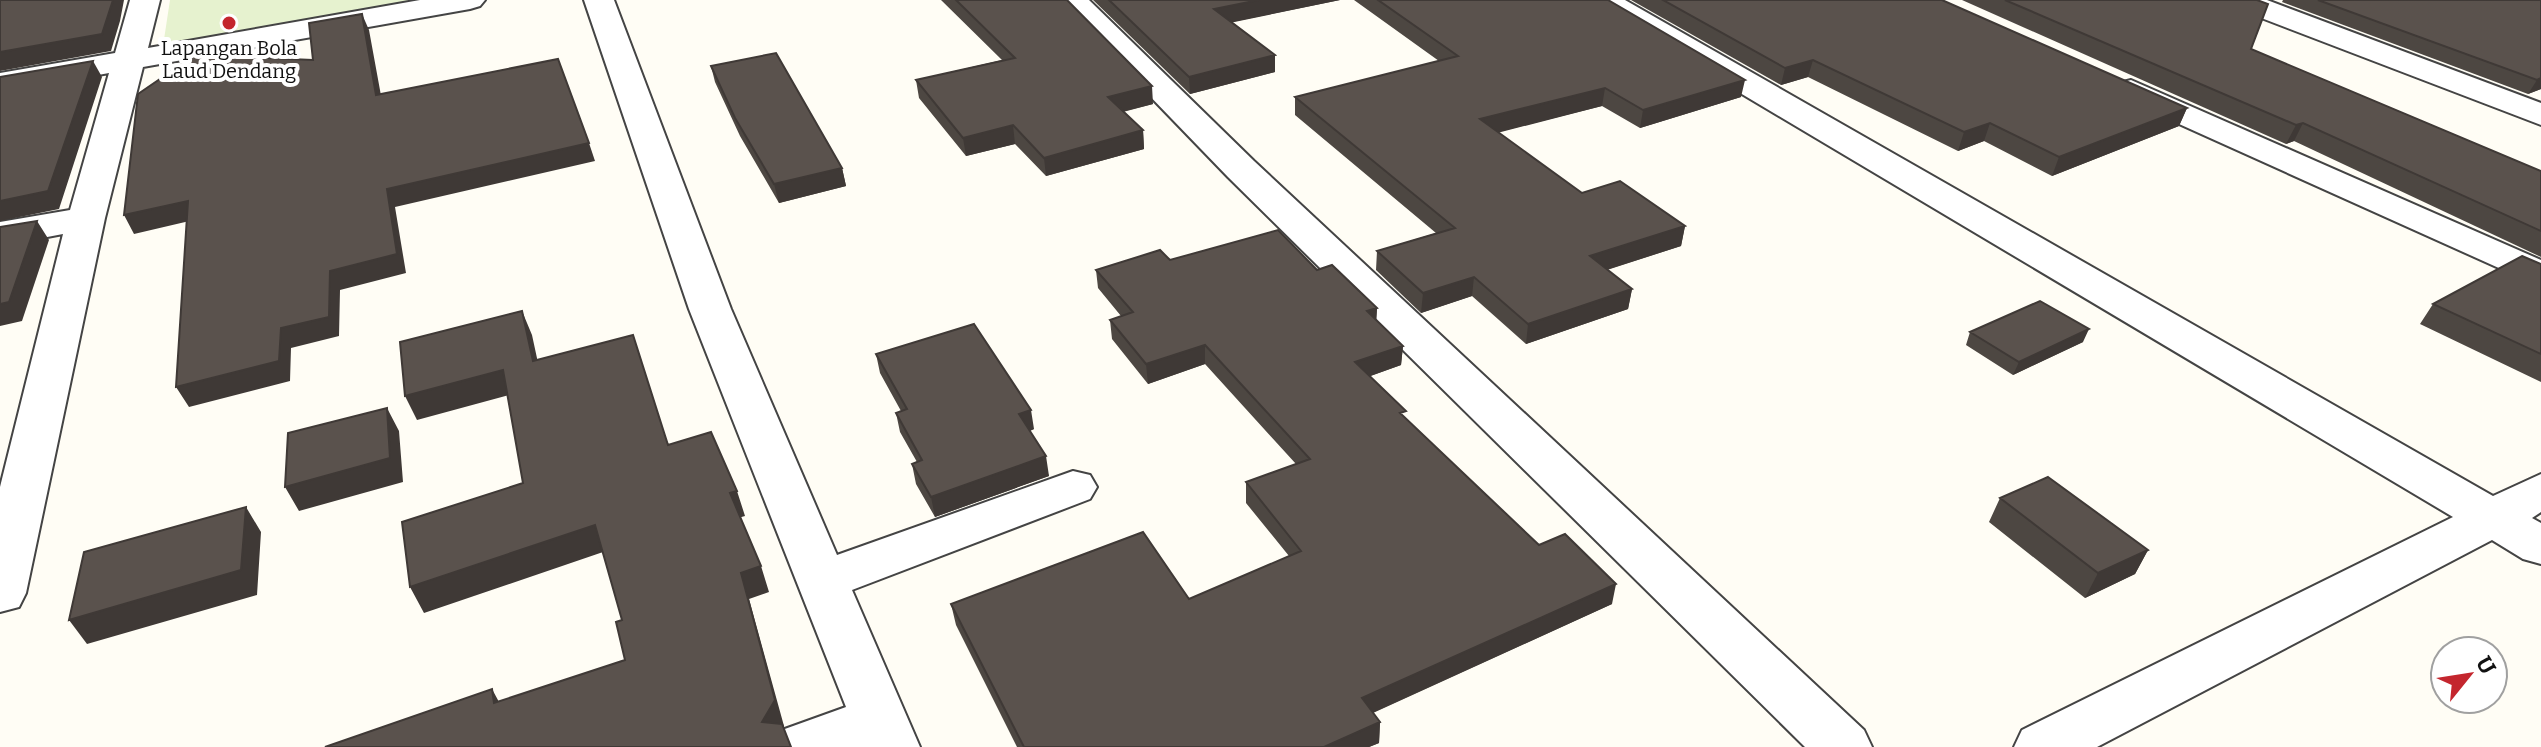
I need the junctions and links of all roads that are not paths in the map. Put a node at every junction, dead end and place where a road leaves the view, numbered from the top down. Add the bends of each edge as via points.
1 (145, 0) edge
2 (470, 0) edge
3 (599, 0) edge
4 (1072, 0) edge
5 (1604, 0) edge
6 (2240, 0) edge
7 (128, 61) junction
8 (2105, 78) edge
9 (0, 83) edge
10 (2541, 115) edge
11 (86, 218) junction
12 (0, 234) edge
13 (2541, 275) edge
14 (1073, 487) dead end
15 (2541, 491) edge
16 (2491, 517) junction
17 (2541, 546) edge
18 (822, 581) junction
19 (0, 593) edge
20 (885, 733) edge
21 (803, 747) edge
22 (1843, 747) edge
23 (2043, 747) edge

1 - 7 street
2 - 7 street
3 - 18 street via 710,309
4 - 22 street
5 - 16 street
6 - 10 street
7 - 9 street
7 - 11 street
8 - 13 street
11 - 12 street
11 - 19 street
14 - 18 street
15 - 16 street
16 - 17 street
16 - 23 street
18 - 20 street
20 - 21 street

